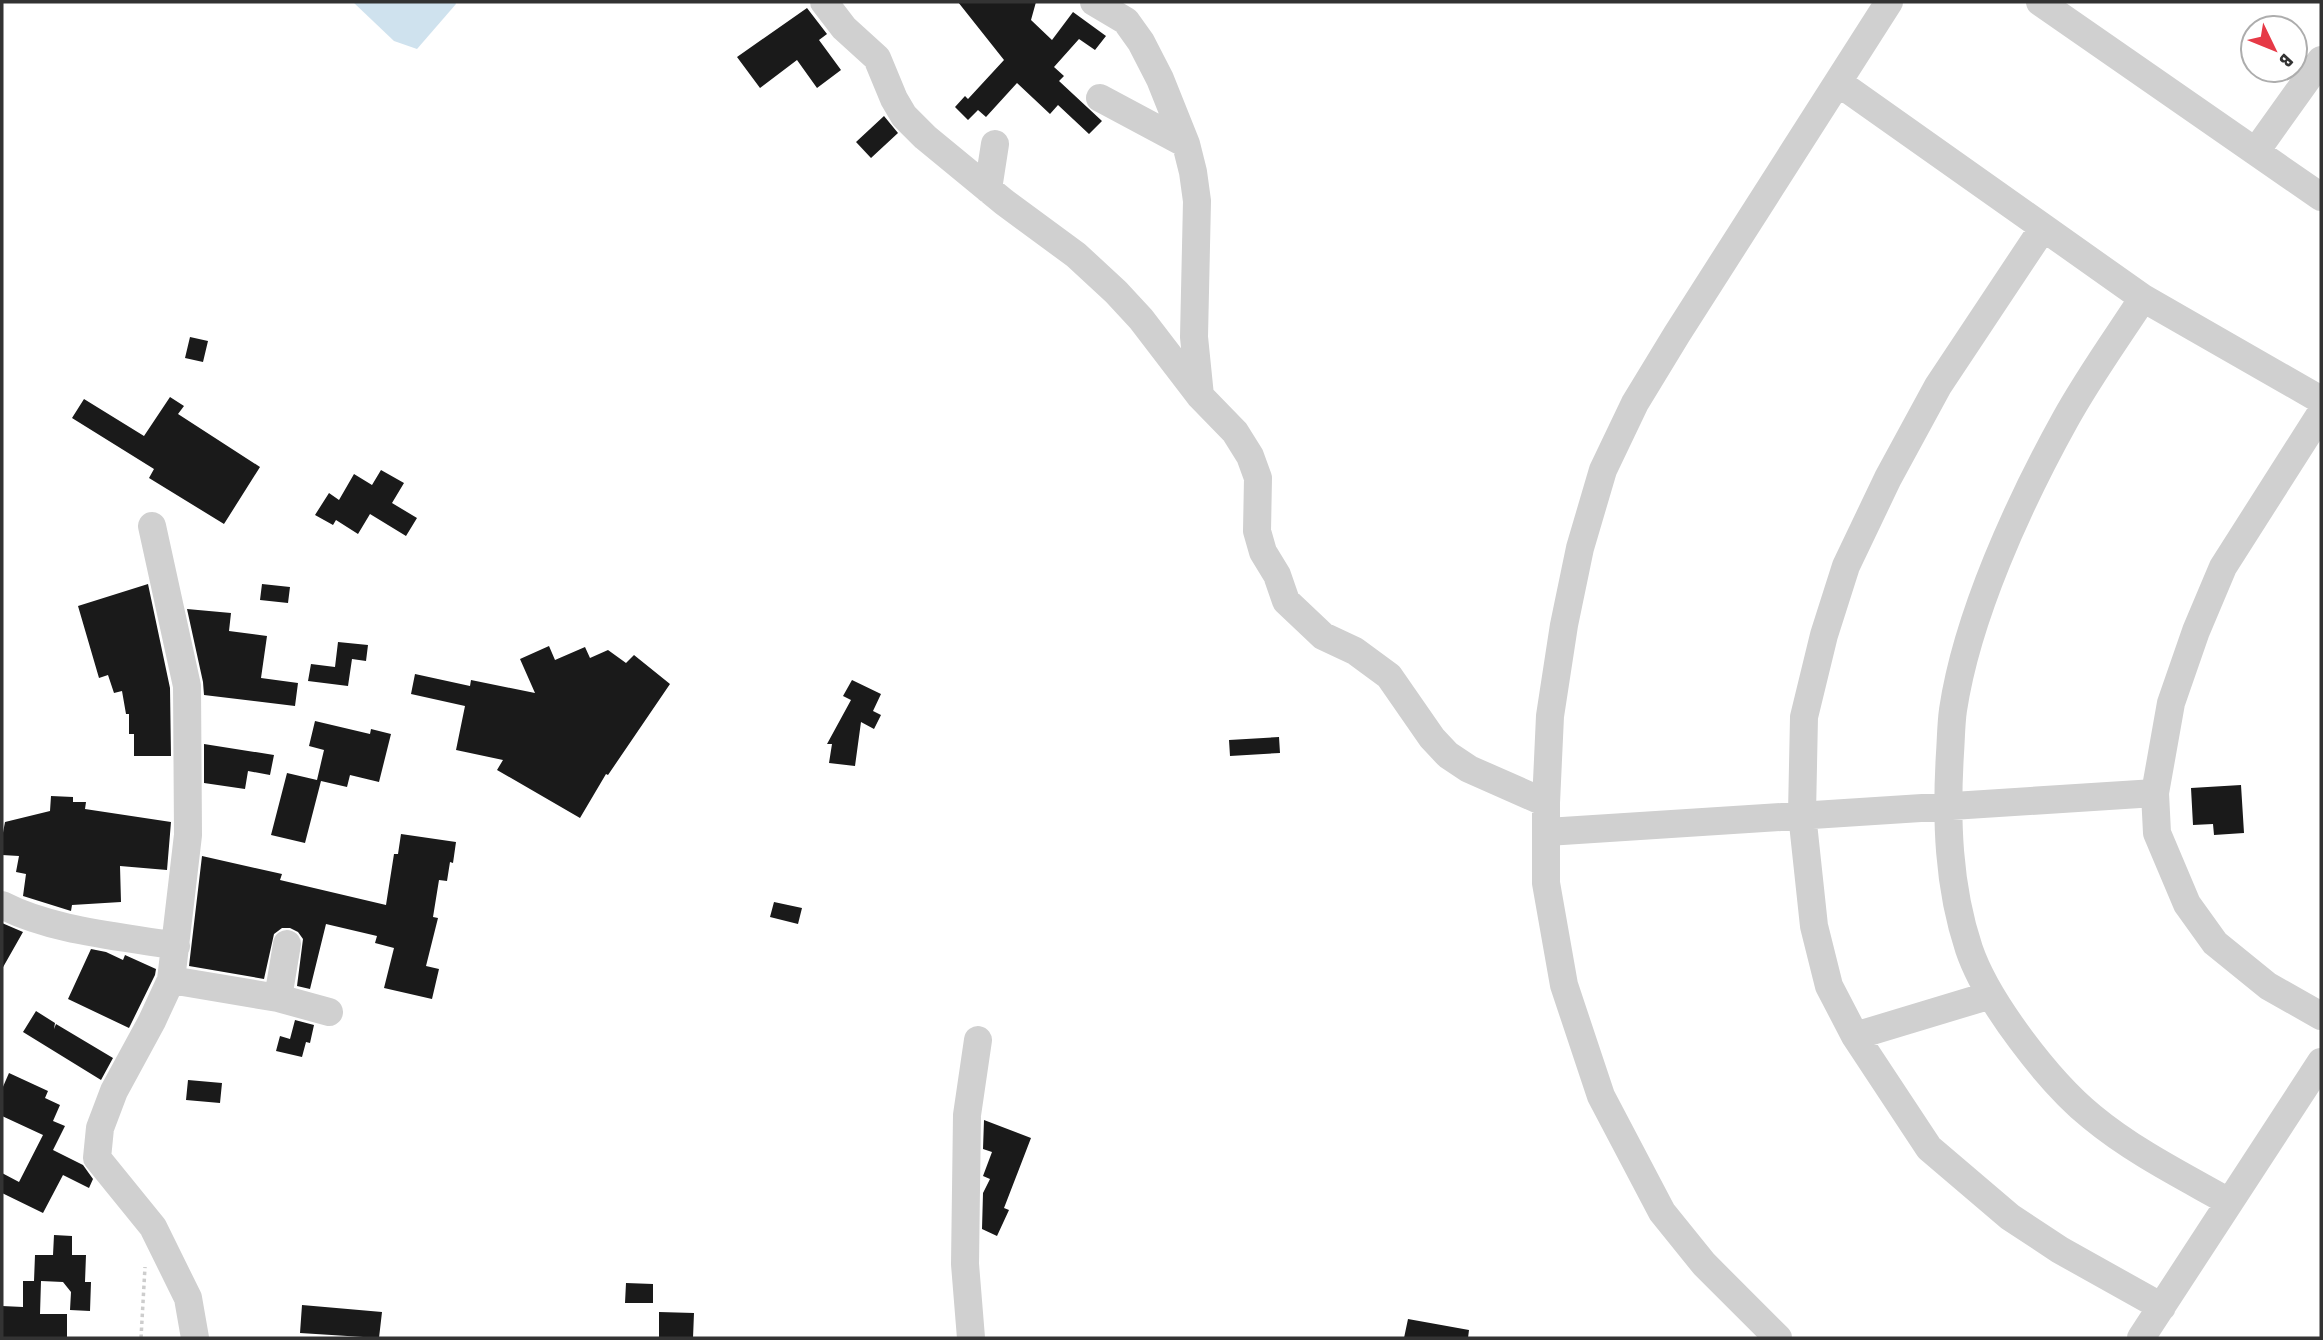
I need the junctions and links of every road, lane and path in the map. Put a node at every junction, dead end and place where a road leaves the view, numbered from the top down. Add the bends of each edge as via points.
1 (824, 2) edge
2 (1094, 2) edge
3 (1889, 2) edge
4 (2040, 2) edge
5 (2321, 60) edge
6 (1839, 83) junction
7 (1100, 98) dead end
8 (995, 144) dead end
9 (1186, 144) junction
10 (2256, 151) junction
11 (988, 189) junction
12 (2321, 197) edge
13 (2043, 228) junction
14 (2143, 298) junction
15 (1200, 396) junction
16 (2321, 400) edge
17 (2321, 413) edge
18 (152, 526) dead end
19 (2155, 793) junction
20 (1546, 803) junction
21 (1947, 806) junction
22 (1802, 814) junction
23 (1547, 832) junction
24 (2, 905) edge
25 (287, 944) dead end
26 (176, 946) junction
27 (171, 981) junction
28 (1991, 995) junction
29 (278, 998) junction
30 (329, 1012) dead end
31 (2321, 1016) edge
32 (1855, 1036) junction
33 (978, 1040) dead end
34 (2321, 1062) edge
35 (2229, 1202) junction
36 (146, 1262) dead end
37 (2162, 1307) junction
38 (141, 1338) edge
39 (195, 1338) edge
40 (971, 1338) edge
41 (1778, 1338) edge
42 (2141, 1338) edge

1 - 11 street via 877,58 904,116
2 - 9 street via 1126,21 1142,42
3 - 6 street
4 - 10 street
5 - 10 street
6 - 13 street
6 - 20 street via 1677,334 1635,403 1603,470 1564,625 1550,716
7 - 9 street
8 - 11 street
9 - 15 street via 1197,201 1194,337
10 - 12 street
11 - 15 street via 1076,255 1116,292
13 - 14 street
13 - 22 street via 1938,386 1846,566 1804,717
14 - 16 street
14 - 21 street via 2066,419 1996,565 1971,634 1953,710
15 - 20 street via 1235,432 1250,456 1258,478 1257,531 1286,601 1323,636 1355,651 1389,676 1448,755
17 - 19 street via 2223,568 2171,704
18 - 26 street via 187,685 188,835
19 - 21 street
19 - 31 street via 2157,833 2187,904 2215,943 2268,986
20 - 23 street
21 - 22 street
21 - 28 street via 1949,857 1959,912 1969,951
22 - 23 street
22 - 32 street via 1814,926 1829,986
23 - 41 street via 1546,883 1564,985 1601,1096 1661,1212 1704,1264
24 - 26 street via 62,926
25 - 29 street
26 - 27 street
27 - 29 street
27 - 39 street via 114,1091 100,1128 97,1157 153,1227 188,1298
28 - 32 street
28 - 35 street via 2034,1058 2091,1117
29 - 30 street
32 - 37 street via 1929,1148 1955,1171 2010,1217 2060,1250
33 - 40 street via 967,1115 965,1264
34 - 35 street
35 - 37 street
36 - 38 path
37 - 42 street

